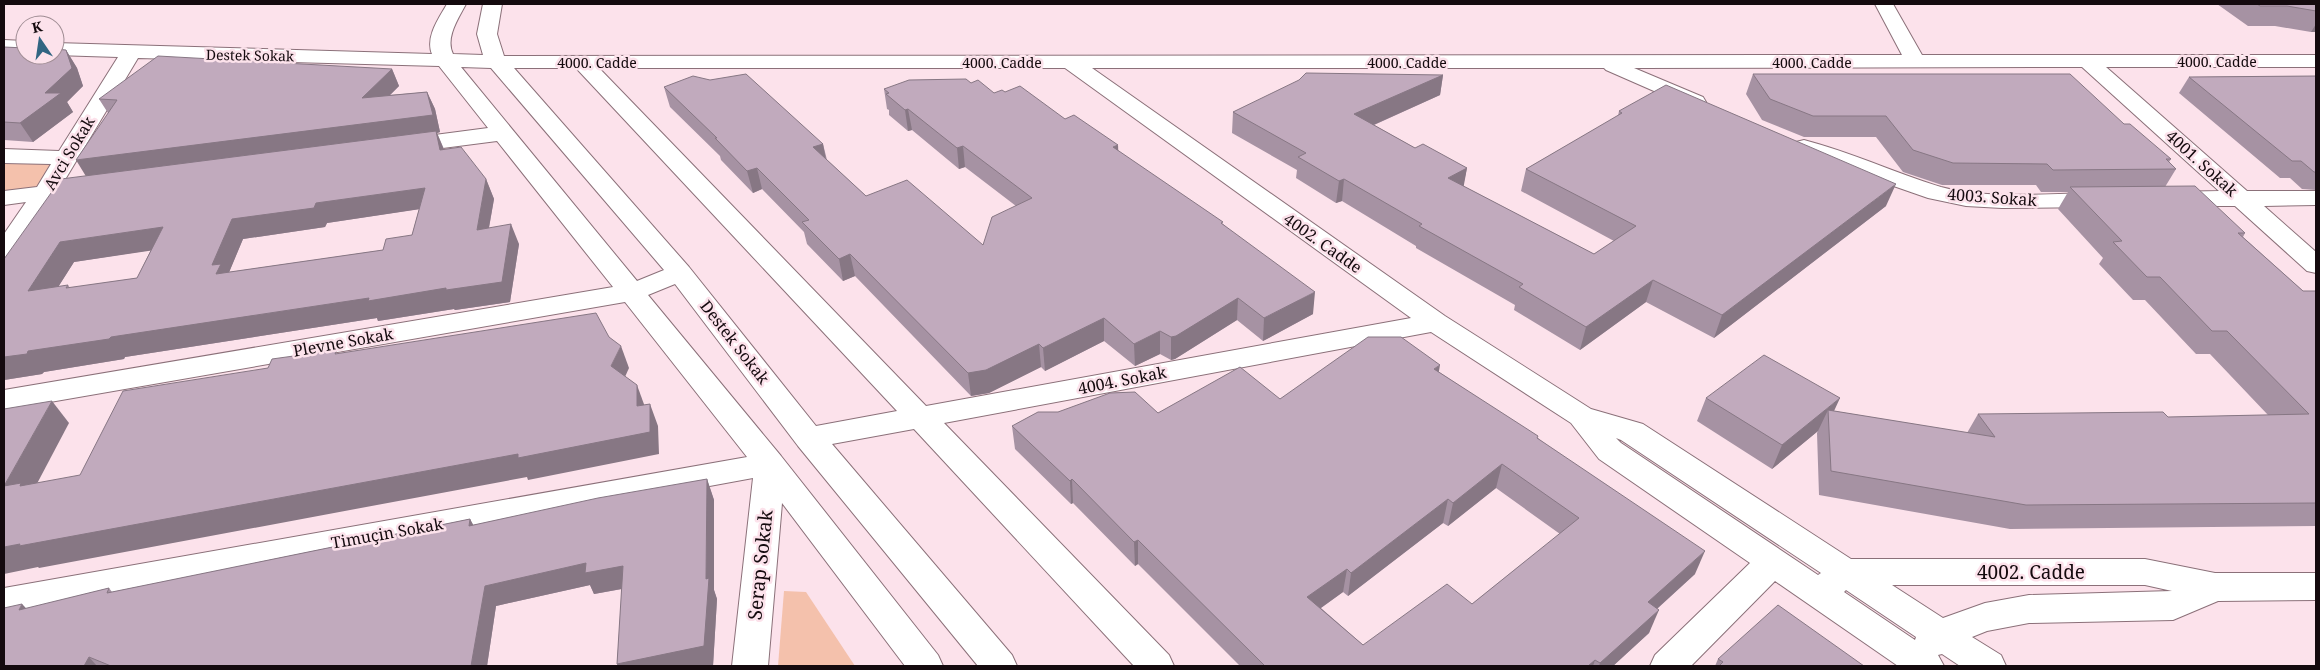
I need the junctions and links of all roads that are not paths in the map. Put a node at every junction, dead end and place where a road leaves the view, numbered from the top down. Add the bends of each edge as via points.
1 (456, 4) edge
2 (492, 4) edge
3 (1884, 4) edge
4 (65, 49) edge
5 (131, 52) junction
6 (2316, 61) edge
7 (446, 62) junction
8 (497, 62) junction
9 (582, 62) junction
10 (1070, 62) junction
11 (1602, 62) junction
12 (1916, 62) junction
13 (2088, 62) junction
14 (1719, 112) edge
15 (503, 133) junction
16 (1782, 140) edge
17 (386, 148) edge
18 (4, 156) edge
19 (66, 158) junction
20 (113, 184) edge
21 (45, 192) junction
22 (4, 198) edge
23 (2241, 198) junction
24 (2316, 198) edge
25 (4, 252) edge
26 (2316, 265) edge
27 (680, 273) junction
28 (632, 292) junction
29 (1435, 322) junction
30 (4, 400) edge
31 (1581, 416) junction
32 (922, 417) junction
33 (810, 438) junction
34 (770, 464) junction
35 (1773, 563) junction
36 (1845, 572) junction
37 (2316, 586) edge
38 (2215, 587) junction
39 (1819, 594) junction
40 (4, 602) edge
41 (1940, 634) junction
42 (1920, 663) edge
43 (750, 666) edge
44 (925, 666) edge
45 (999, 666) edge
46 (1156, 666) edge
47 (1668, 666) edge
48 (1988, 666) edge

1 - 7 street via 439,46
2 - 8 street via 487,44
3 - 12 street
4 - 5 street, Destek Sokak
5 - 7 street, Destek Sokak
5 - 19 street, Avci Sokak
6 - 13 street, 4000. Cadde
7 - 8 street, Destek Sokak
7 - 15 street
8 - 9 street, 4000. Cadde
8 - 27 street, Destek Sokak
9 - 10 street, 4000. Cadde
9 - 32 street
10 - 11 street, 4000. Cadde
10 - 29 street, 4002. Cadde
11 - 12 street, 4000. Cadde
11 - 14 street
12 - 13 street, 4000. Cadde
13 - 23 street, 4001. Sokak
15 - 17 street
15 - 28 street
16 - 23 street, 4003. Sokak via 1936,193 1966,199
18 - 19 street
19 - 21 street, Avci Sokak
20 - 21 street
21 - 22 street
21 - 25 street, Avci Sokak
23 - 24 street, 4003. Sokak
23 - 26 street, 4001. Sokak
27 - 28 street, Plevne Sokak
27 - 33 street, Destek Sokak
28 - 30 street, Plevne Sokak
28 - 34 street
29 - 31 street, 4002. Cadde
29 - 32 street, 4004. Sokak
31 - 35 street, 4002. Cadde via 1610,451
31 - 36 street, 4002. Cadde via 1632,432
32 - 33 street, 4004. Sokak
32 - 46 street
33 - 45 street, Destek Sokak
34 - 40 street, Timuçin Sokak
34 - 43 street, Serap Sokak
34 - 44 street
35 - 39 street, 4002. Cadde
35 - 47 street
36 - 38 street, 4002. Cadde via 2145,572
36 - 39 street
36 - 41 street, 4002. Cadde
37 - 38 street, 4002. Cadde
38 - 41 street, 4002. Cadde via 2173,606 2029,609 1985,617
39 - 42 street, 4002. Cadde
41 - 42 street, 4002. Cadde
41 - 48 street

